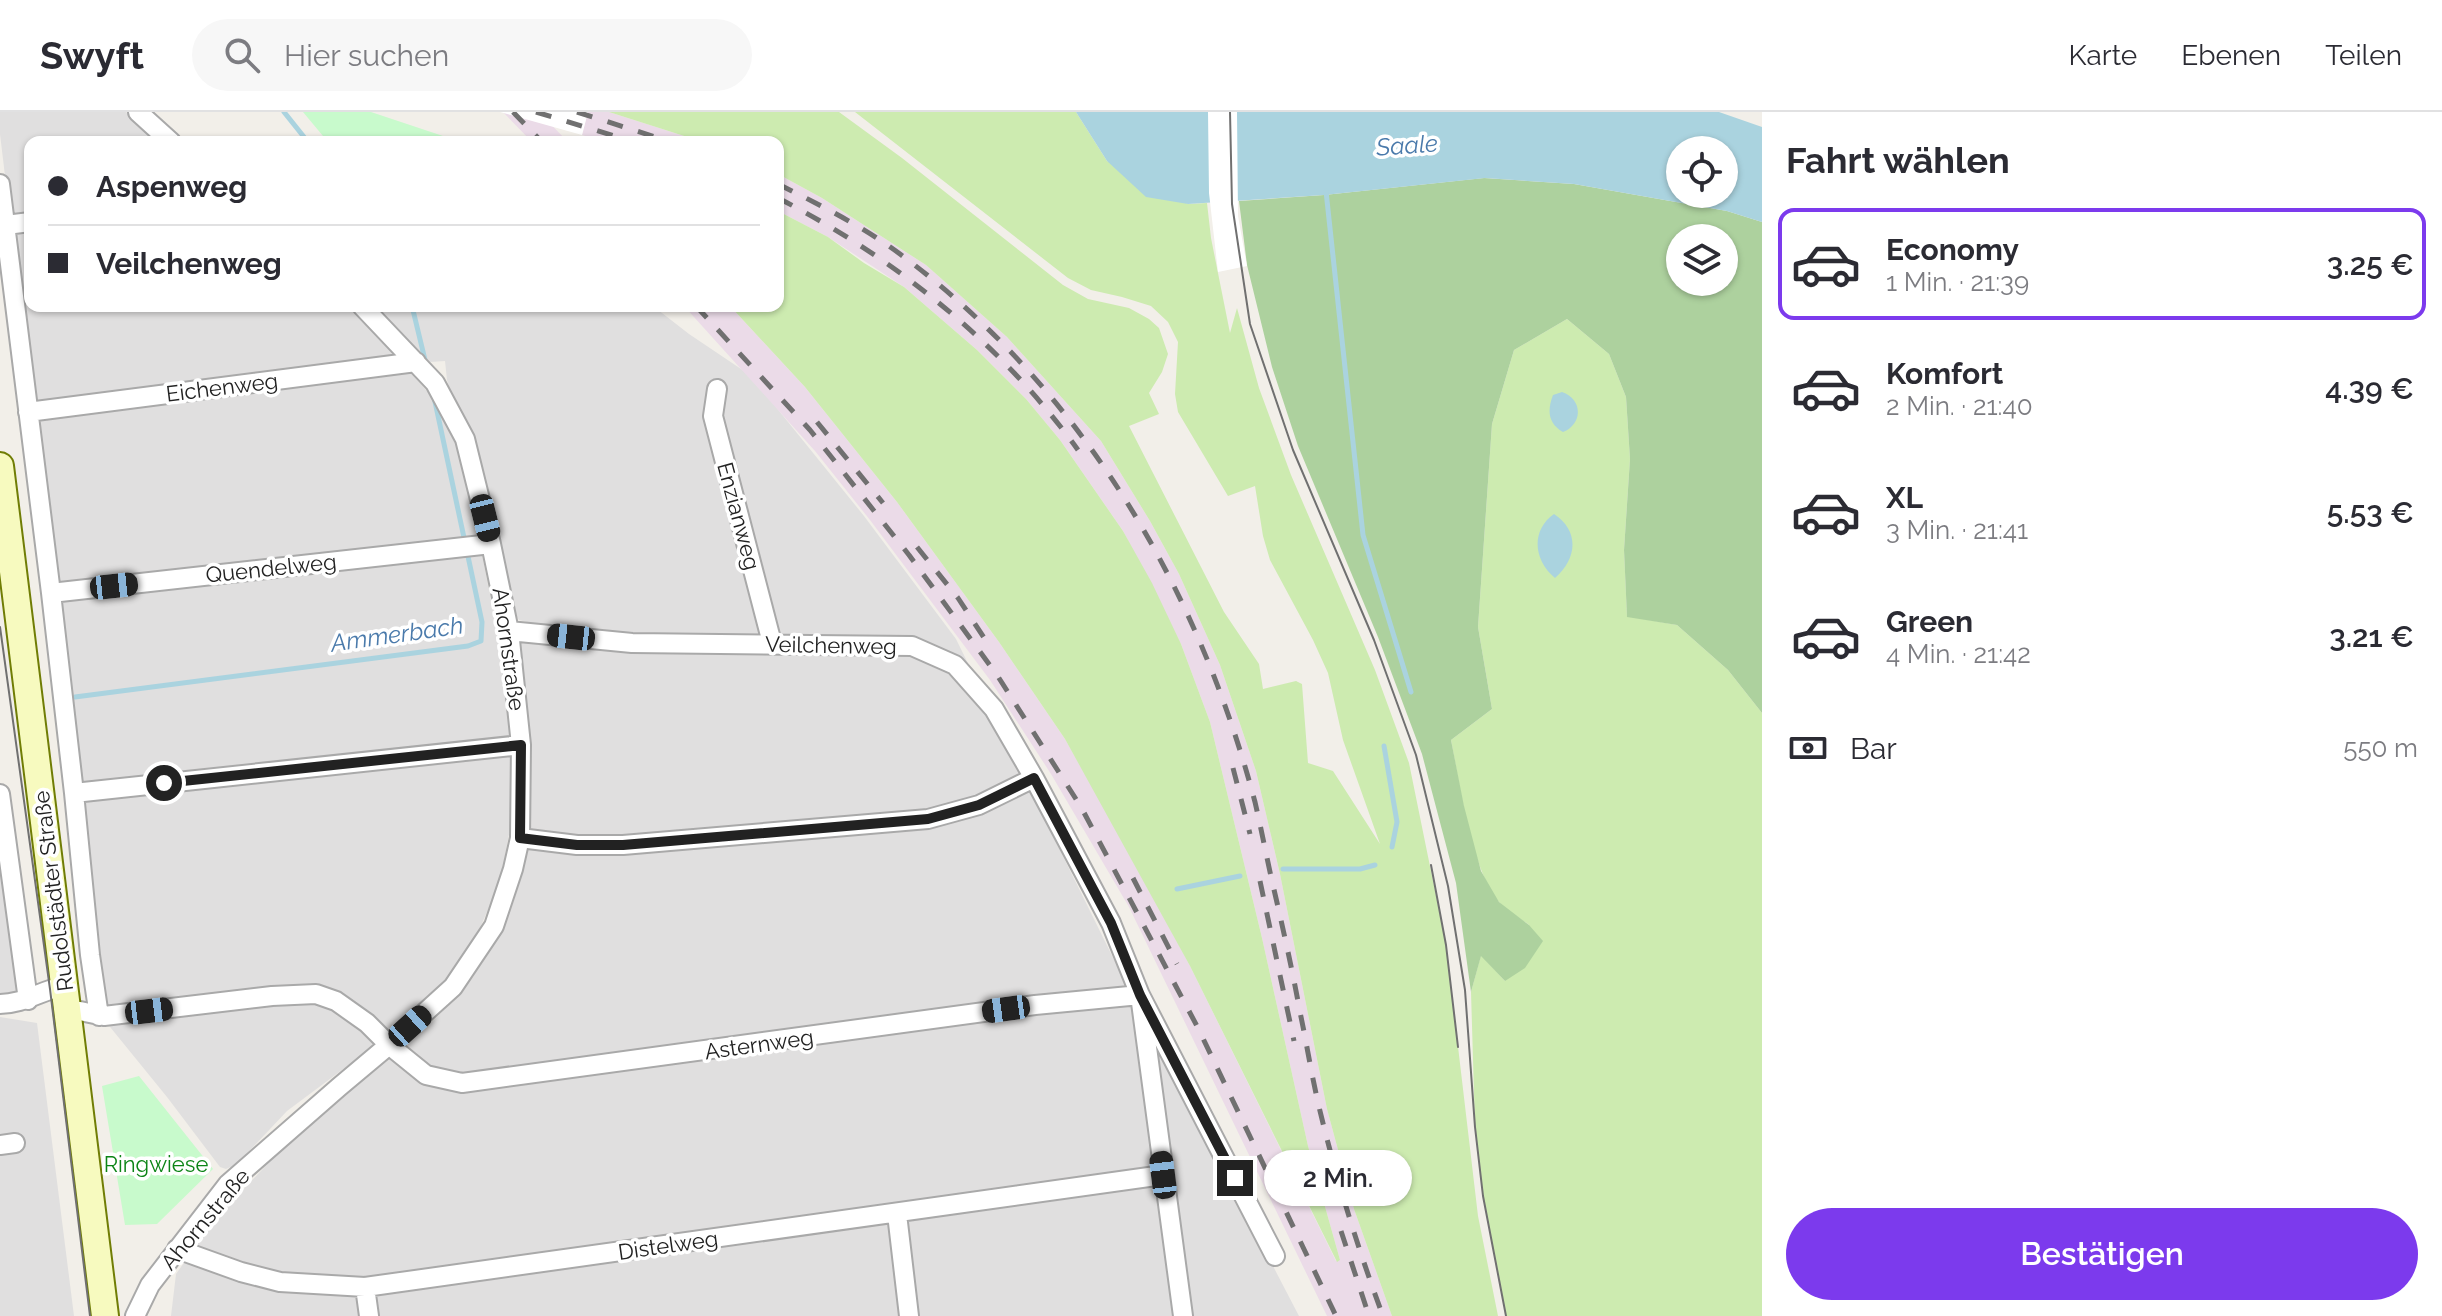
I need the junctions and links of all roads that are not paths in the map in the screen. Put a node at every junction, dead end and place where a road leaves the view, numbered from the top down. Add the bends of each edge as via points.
1 (138, 112) edge
2 (164, 136) edge
3 (0, 184) edge
4 (24, 223) edge
5 (6, 225) junction
6 (368, 312) edge
7 (419, 365) junction
8 (717, 389) dead end
9 (28, 412) junction
10 (0, 466) edge
11 (476, 546) junction
12 (51, 593) junction
13 (509, 631) junction
14 (772, 643) junction
15 (521, 745) junction
16 (1034, 778) junction
17 (74, 793) junction
18 (0, 794) edge
19 (2, 836) edge
20 (520, 838) junction
21 (1140, 995) junction
22 (66, 998) junction
23 (28, 1000) junction
24 (0, 1004) edge
25 (104, 1016) junction
26 (389, 1045) junction
27 (1163, 1175) junction
28 (897, 1214) junction
29 (177, 1249) junction
30 (1275, 1256) dead end
31 (365, 1287) junction
32 (105, 1316) edge
33 (135, 1316) edge
34 (369, 1316) edge
35 (909, 1316) edge
36 (1183, 1316) edge

1 - 2 street
3 - 5 street, Rudolstädter Straße
4 - 5 street
5 - 9 street, Rudolstädter Straße
6 - 7 street, Ahornstraße
7 - 9 street, Eichenweg
7 - 11 street, Ahornstraße via 435,383 465,439
8 - 14 street, Enzianweg via 713,416
9 - 12 street, Rudolstädter Straße
10 - 22 main road, Rudolstädter Straße
11 - 12 street, Quendelweg
11 - 13 street, Ahornstraße
12 - 17 street, Rudolstädter Straße
13 - 14 street, Veilchenweg via 632,643
13 - 15 street, Ahornstraße
14 - 16 street, Veilchenweg via 912,646 955,665 994,709
15 - 17 street
15 - 20 street, Ahornstraße
16 - 20 street via 979,805 928,819 623,845
16 - 21 street, Veilchenweg via 1111,923
17 - 25 street, Rudolstädter Straße via 90,955
18 - 19 street
19 - 23 street
20 - 26 street, Ahornstraße via 494,926 453,987
21 - 26 street, Asternweg via 462,1083 426,1075
21 - 27 street
21 - 30 street, Veilchenweg
22 - 23 street via 42,991
22 - 25 street, Asternweg via 80,1011
22 - 32 main road, Rudolstädter Straße
23 - 24 street
25 - 26 street, Asternweg via 316,994 367,1023
26 - 29 street, Ahornstraße via 228,1184
27 - 28 street, Distelweg
27 - 36 street
28 - 31 street, Distelweg
28 - 35 street
29 - 31 street, Distelweg via 280,1282
29 - 33 street, Ahornstraße
31 - 34 street

